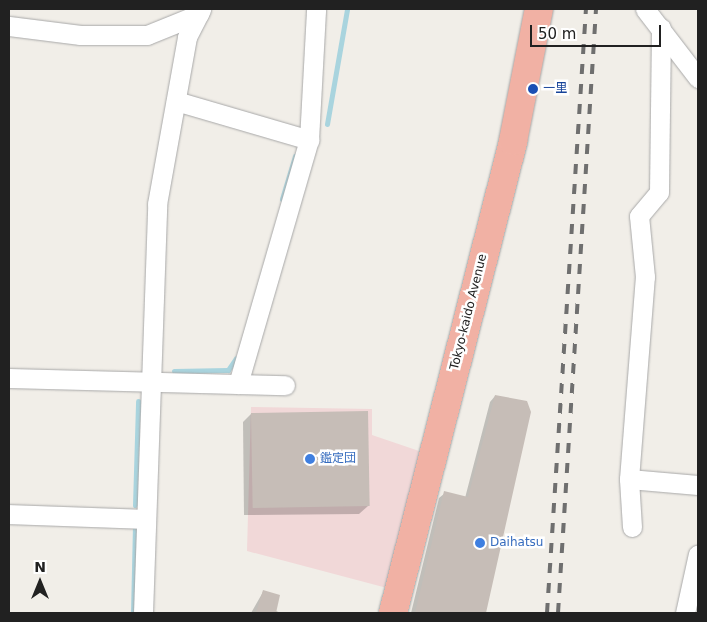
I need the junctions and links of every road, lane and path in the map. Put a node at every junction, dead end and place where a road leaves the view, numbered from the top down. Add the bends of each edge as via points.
1 (316, 9) edge
2 (539, 9) edge
3 (645, 9) edge
4 (200, 11) edge
5 (9, 26) edge
6 (661, 28) junction
7 (698, 78) edge
8 (176, 101) junction
9 (309, 140) junction
10 (9, 378) edge
11 (149, 381) junction
12 (238, 384) junction
13 (285, 385) dead end
14 (628, 479) junction
15 (698, 485) edge
16 (9, 514) edge
17 (145, 519) junction
18 (632, 527) dead end
19 (698, 554) edge
20 (143, 613) edge
21 (393, 613) edge
22 (685, 613) edge

1 - 9 street
2 - 21 highway, Tokyo-kaido Avenue via 515,133
3 - 6 street
4 - 5 street via 147,35 80,35
4 - 8 street via 187,37
6 - 7 street
6 - 14 street via 659,192 639,216 645,277
8 - 9 street
8 - 11 street via 158,204
9 - 12 street
10 - 11 street
11 - 12 street
11 - 17 street
12 - 13 street
14 - 15 street
14 - 18 street
16 - 17 street
17 - 20 street
19 - 22 street

